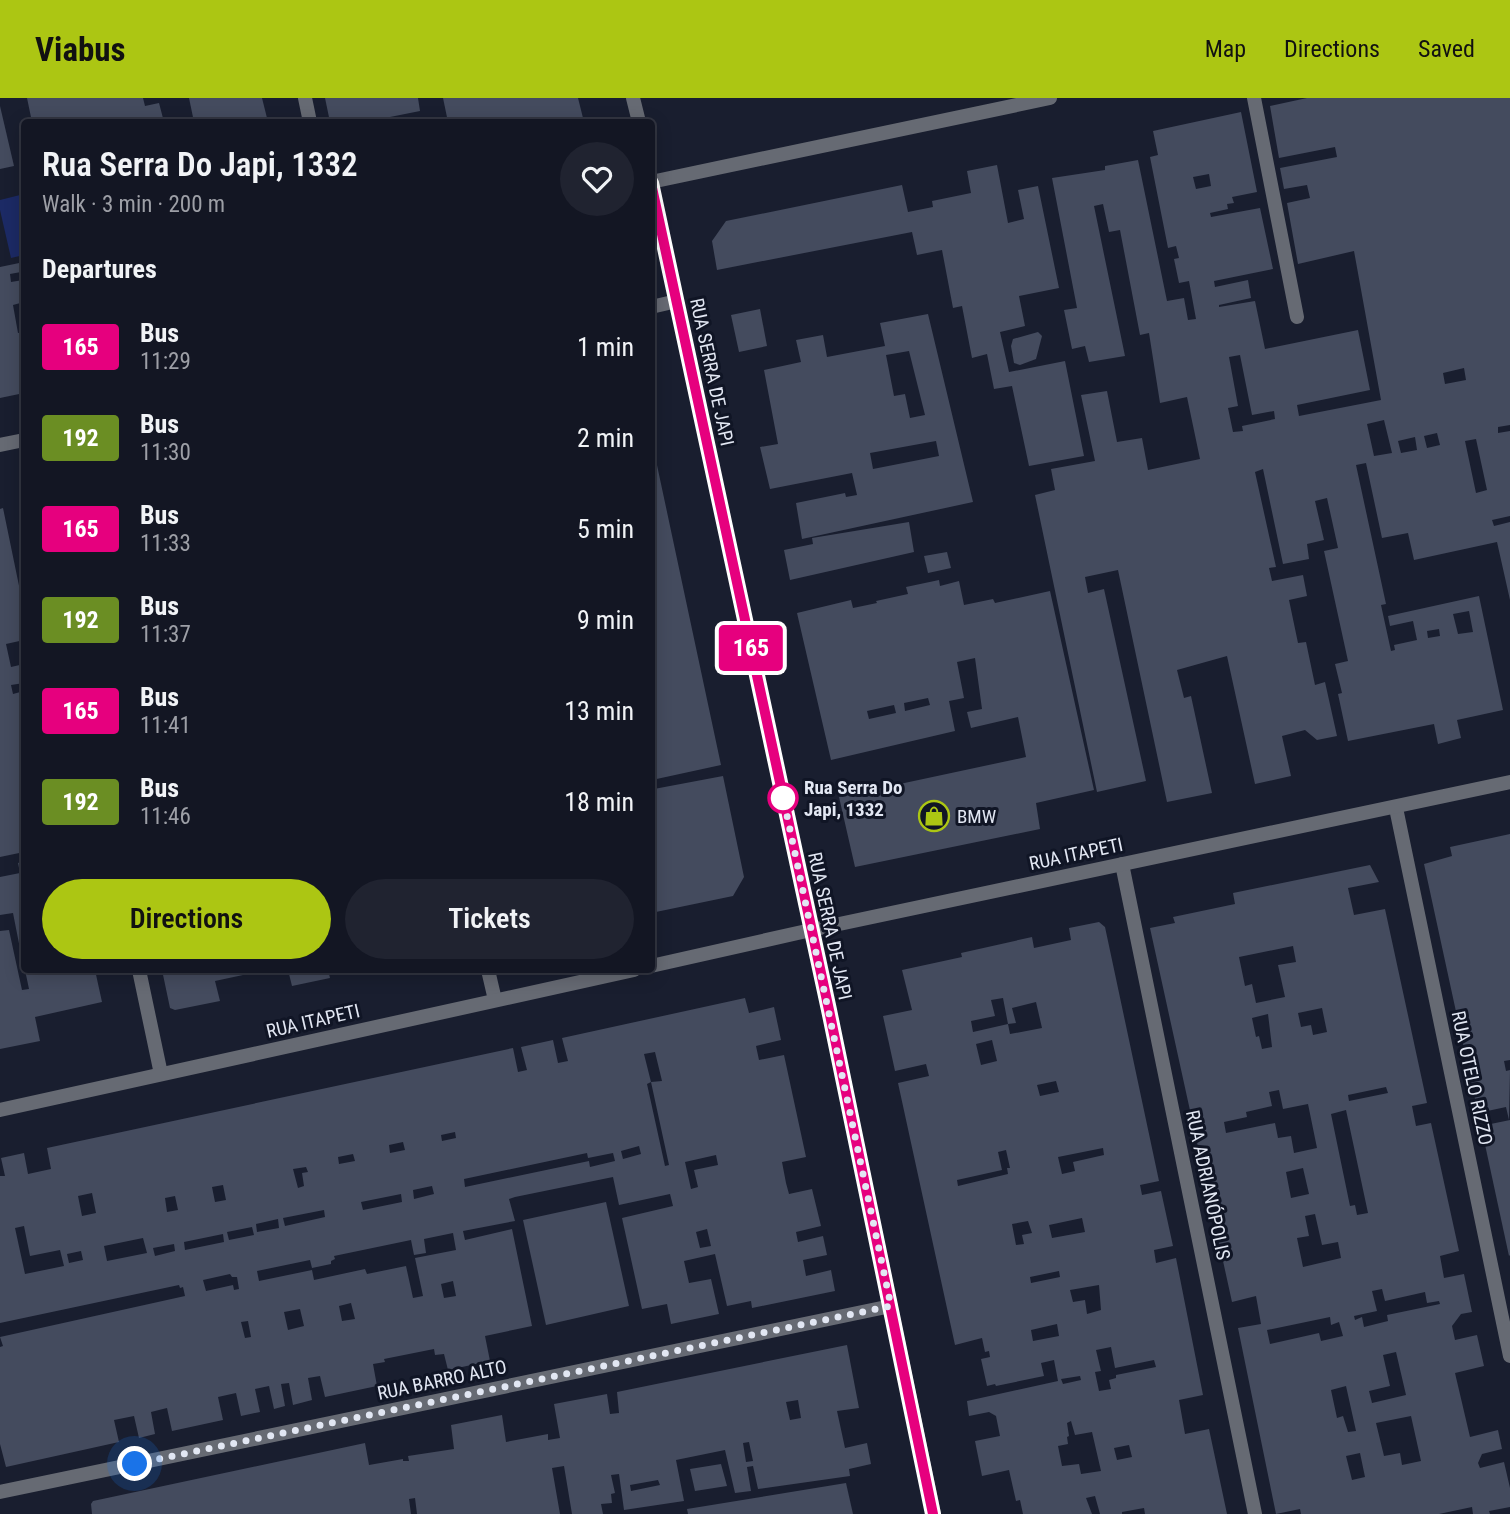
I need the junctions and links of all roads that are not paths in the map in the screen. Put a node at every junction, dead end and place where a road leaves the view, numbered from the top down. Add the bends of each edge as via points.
1 (305, 98) edge
2 (634, 98) edge
3 (1051, 98) edge
4 (1254, 98) edge
5 (309, 119) edge
6 (638, 119) edge
7 (655, 181) edge
8 (655, 200) edge
9 (677, 301) junction
10 (655, 306) edge
11 (1297, 317) dead end
12 (21, 441) edge
13 (0, 445) edge
14 (1510, 782) edge
15 (1396, 808) junction
16 (1122, 863) junction
17 (811, 930) junction
18 (655, 965) edge
19 (140, 973) edge
20 (489, 973) edge
21 (620, 973) edge
22 (495, 1000) junction
23 (161, 1074) junction
24 (0, 1110) edge
25 (891, 1306) junction
26 (1510, 1356) edge
27 (0, 1492) edge
28 (933, 1514) edge
29 (1255, 1514) edge

1 - 5 street
2 - 6 street
3 - 7 street
4 - 11 street
8 - 9 street, RUA SERRA DE JAPI
9 - 10 street
9 - 17 street, RUA SERRA DE JAPI
12 - 13 street
14 - 15 street, RUA ITAPETI
15 - 16 street, RUA ITAPETI
15 - 26 street, RUA OTELO RIZZO
16 - 17 street, RUA ITAPETI
16 - 29 street, RUA ADRIANÓPOLIS
17 - 18 street, RUA ITAPETI
17 - 25 street, RUA SERRA DE JAPI
19 - 23 street
20 - 22 street
21 - 22 street, RUA ITAPETI
22 - 23 street, RUA ITAPETI
23 - 24 street, RUA ITAPETI
25 - 27 street, RUA BARRO ALTO
25 - 28 street, RUA SERRA DE JAPI

